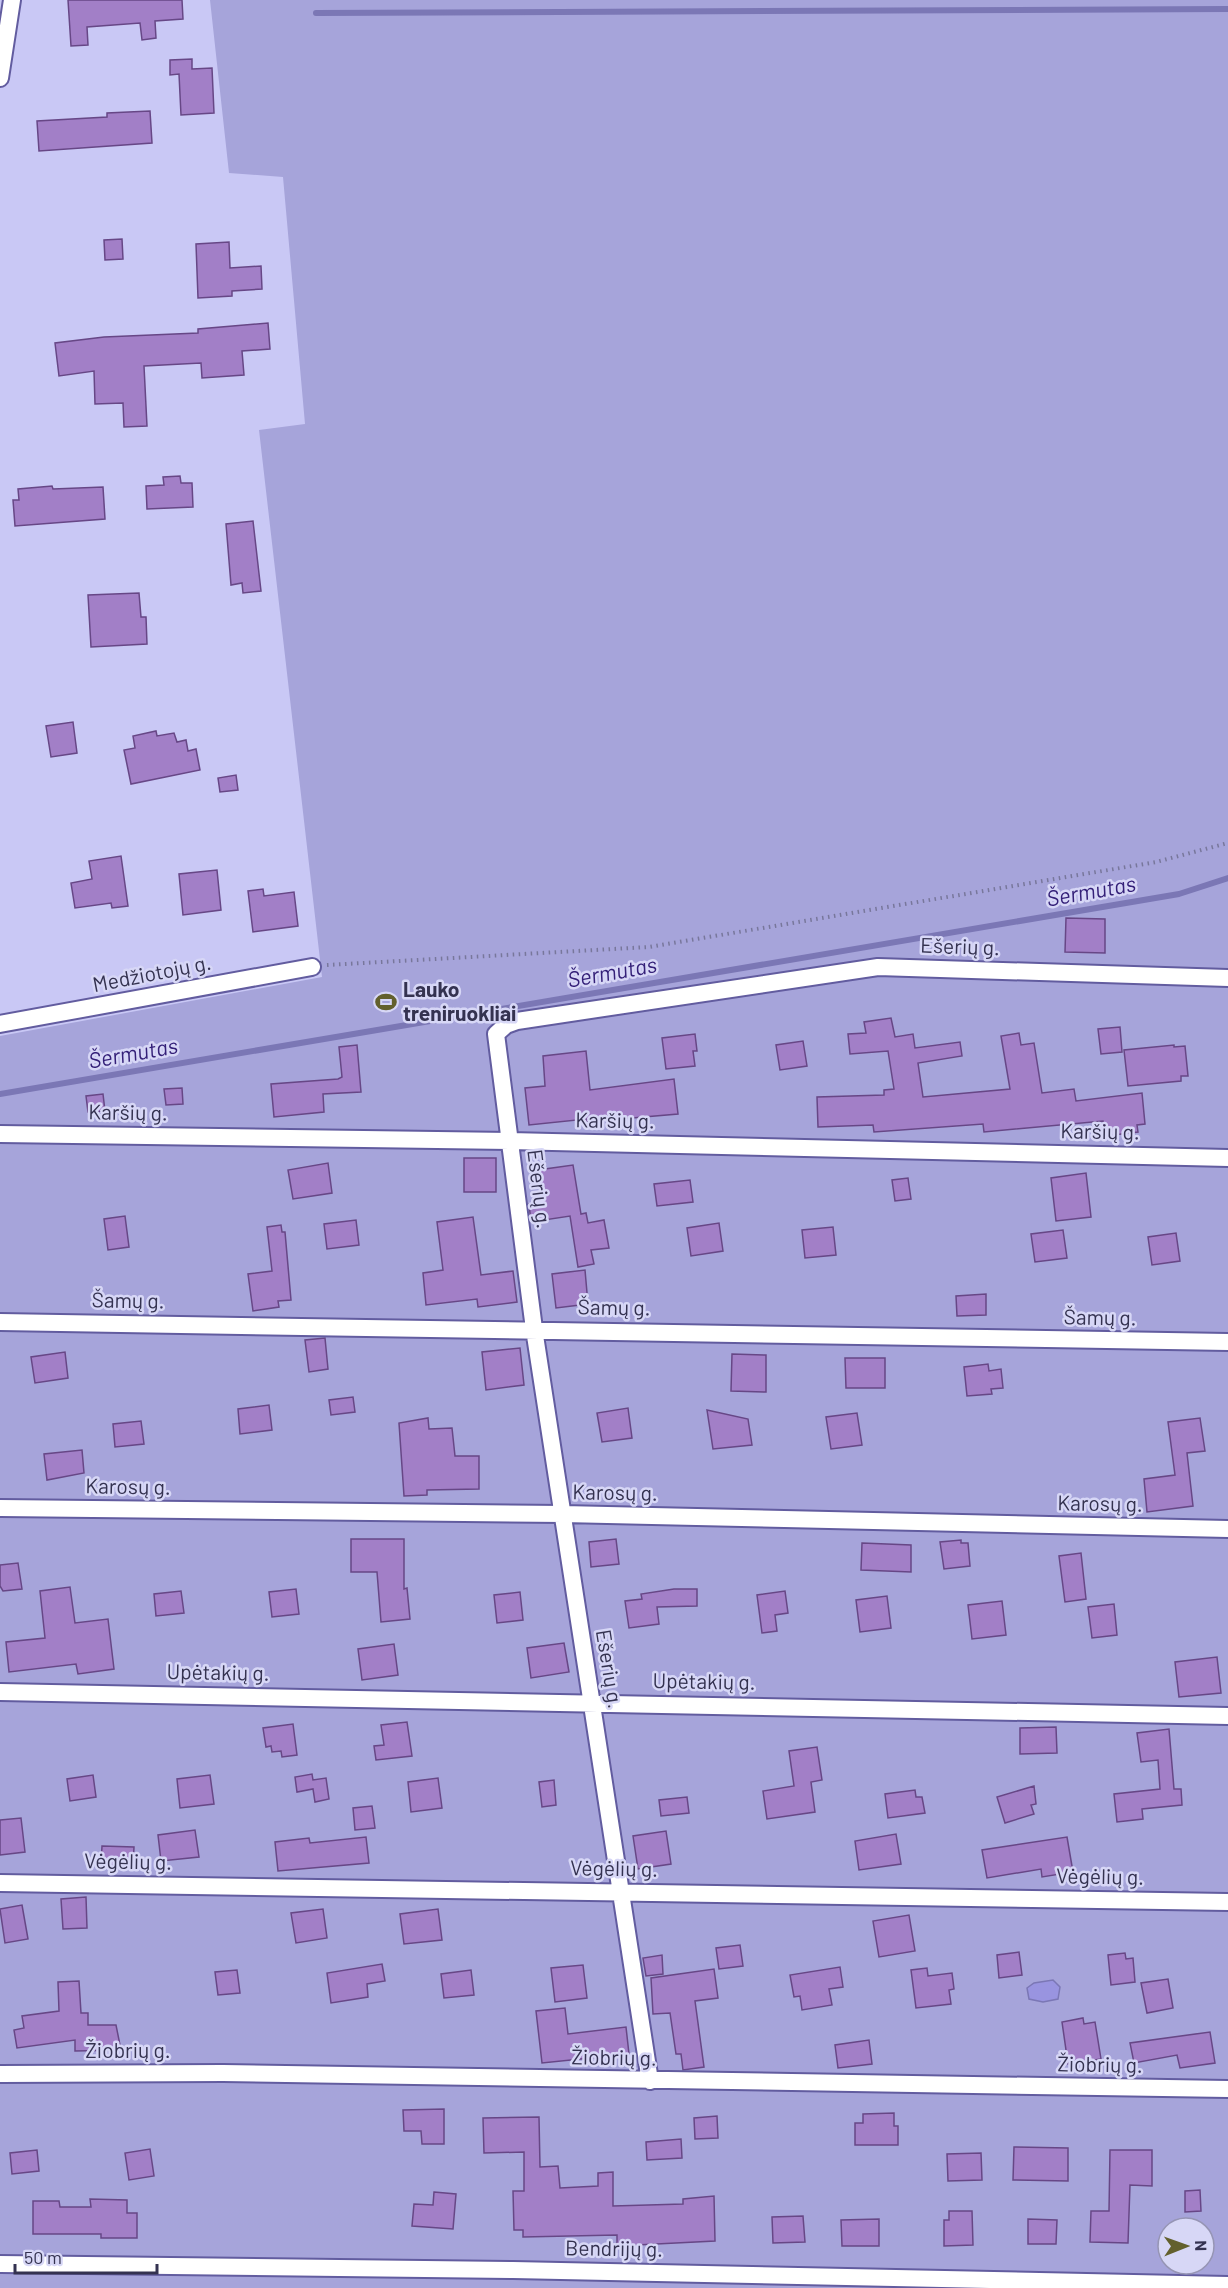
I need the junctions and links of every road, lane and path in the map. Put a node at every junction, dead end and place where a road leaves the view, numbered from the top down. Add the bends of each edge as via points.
1 (12, 0) edge
2 (0, 78) edge
3 (1228, 843) edge
4 (312, 967) joint
5 (1228, 978) edge
6 (0, 1024) edge
7 (0, 1134) edge
8 (510, 1141) junction
9 (1228, 1158) edge
10 (0, 1322) edge
11 (534, 1329) junction
12 (1228, 1342) edge
13 (0, 1508) edge
14 (563, 1514) junction
15 (1228, 1529) edge
16 (0, 1692) edge
17 (592, 1702) junction
18 (1228, 1716) edge
19 (0, 1883) edge
20 (620, 1891) junction
21 (1228, 1902) edge
22 (0, 2074) edge
23 (650, 2081) junction
24 (1228, 2089) edge
25 (0, 2264) edge
26 (723, 2281) edge
27 (1228, 2285) edge

1 - 2 street
3 - 4 path via 1156,862 649,947
4 - 6 street, Medžiotojų g.
5 - 8 street, Ešerių g. via 878,967 518,1021 496,1034
7 - 8 street, Karšių g.
8 - 9 street, Karšių g.
8 - 11 street, Ešerių g.
10 - 11 street, Šamų g.
11 - 12 street, Šamų g.
11 - 14 street, Ešerių g.
13 - 14 street, Karosų g.
14 - 15 street, Karosų g.
14 - 17 street, Ešerių g.
16 - 17 street, Upėtakių g.
17 - 18 street, Upėtakių g.
17 - 20 street, Ešerių g.
19 - 20 street, Vėgėlių g.
20 - 21 street, Vėgėlių g.
20 - 23 street, Ešerių g.
22 - 23 street, Žiobrių g. via 223,2073
23 - 24 street, Žiobrių g.
25 - 26 street, Bendrijų g.
26 - 27 street, Bendrijų g.

